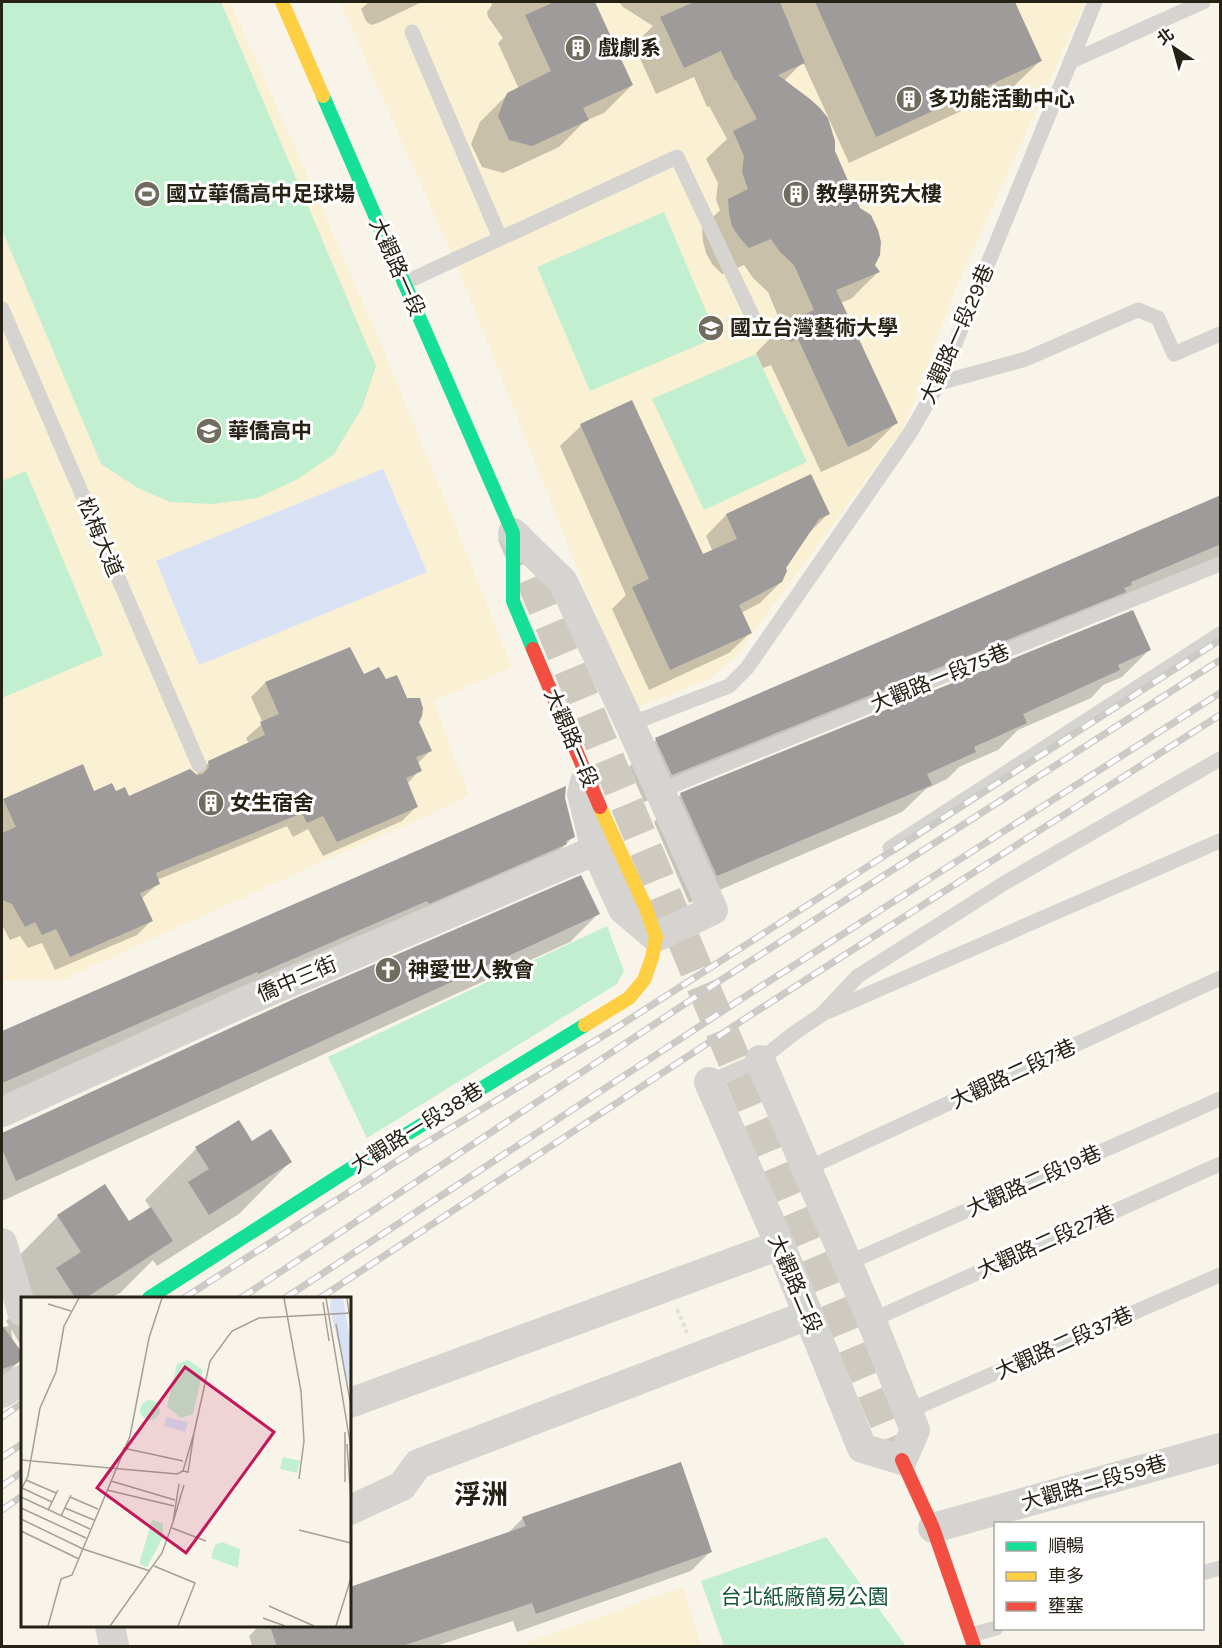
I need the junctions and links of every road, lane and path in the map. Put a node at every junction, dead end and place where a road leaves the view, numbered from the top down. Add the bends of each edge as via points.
1 (282, 2) edge
2 (1095, 2) edge
3 (1203, 2) edge
4 (412, 32) dead end
5 (1072, 61) junction
6 (500, 238) junction
7 (404, 283) junction
8 (2, 309) edge
9 (757, 326) dead end
10 (1221, 334) edge
11 (939, 383) junction
12 (513, 533) junction
13 (1221, 564) edge
14 (1221, 634) edge
15 (630, 724) junction
16 (1221, 759) edge
17 (199, 765) dead end
18 (586, 775) junction
19 (659, 791) junction
20 (1221, 841) edge
21 (890, 848) dead end
22 (596, 850) junction
23 (656, 937) junction
24 (1221, 978) edge
25 (821, 1015) junction
26 (760, 1060) junction
27 (709, 1082) joint
28 (1221, 1099) edge
29 (2, 1112) edge
30 (1221, 1164) edge
31 (806, 1169) junction
32 (2, 1243) edge
33 (780, 1245) junction
34 (848, 1263) junction
35 (1221, 1275) edge
36 (668, 1286) junction
37 (152, 1297) edge
38 (21, 1308) edge
39 (808, 1315) junction
40 (872, 1320) junction
41 (697, 1357) junction
42 (21, 1381) edge
43 (2, 1393) edge
44 (351, 1403) edge
45 (908, 1412) junction
46 (1221, 1448) edge
47 (902, 1460) junction
48 (351, 1510) edge
49 (933, 1528) junction
50 (1221, 1568) edge
51 (1204, 1573) edge
52 (110, 1627) edge
53 (994, 1630) edge
54 (972, 1641) edge
55 (114, 1647) edge

1 - 7 street, 大觀路一段
2 - 5 lane, 大觀路一段29巷
3 - 5 lane
4 - 6 lane
5 - 11 lane, 大觀路一段29巷
6 - 7 lane
6 - 9 lane via 677,157
7 - 12 street, 大觀路一段
8 - 17 lane, 松梅大道
10 - 11 lane via 1174,354 1158,318 1138,310 1026,359
11 - 15 lane, 大觀路一段29巷 via 904,442 747,668 729,686
12 - 15 street, 大觀路一段 via 563,582
12 - 18 street, 大觀路一段 via 513,601
13 - 19 lane, 大觀路一段75巷
14 - 21 lane
15 - 19 street, 大觀路一段
16 - 25 lane via 1006,882 858,976
18 - 22 street via 582,794
18 - 23 street, 大觀路一段
19 - 23 street, 大觀路一段 via 713,910
20 - 25 lane
22 - 23 street via 623,909
22 - 29 street, 僑中三街
23 - 37 street, 大觀路一段38巷 via 644,980 629,998
24 - 31 lane, 大觀路二段7巷
25 - 26 lane
26 - 27 lane
26 - 31 street
27 - 33 street, 大觀路二段
28 - 34 lane, 大觀路二段19巷
30 - 40 lane, 大觀路二段27巷
31 - 34 street
32 - 38 street
33 - 36 street
33 - 39 street, 大觀路二段
34 - 40 street
35 - 45 lane, 大觀路二段37巷
36 - 41 path
36 - 44 street
39 - 41 street
39 - 47 street, 大觀路二段 via 862,1448
40 - 45 street
41 - 48 street via 418,1464 402,1486
42 - 43 street
45 - 47 street via 915,1430
46 - 49 street, 大觀路二段59巷
47 - 49 street
49 - 54 street
50 - 51 lane
52 - 55 street
53 - 54 lane

